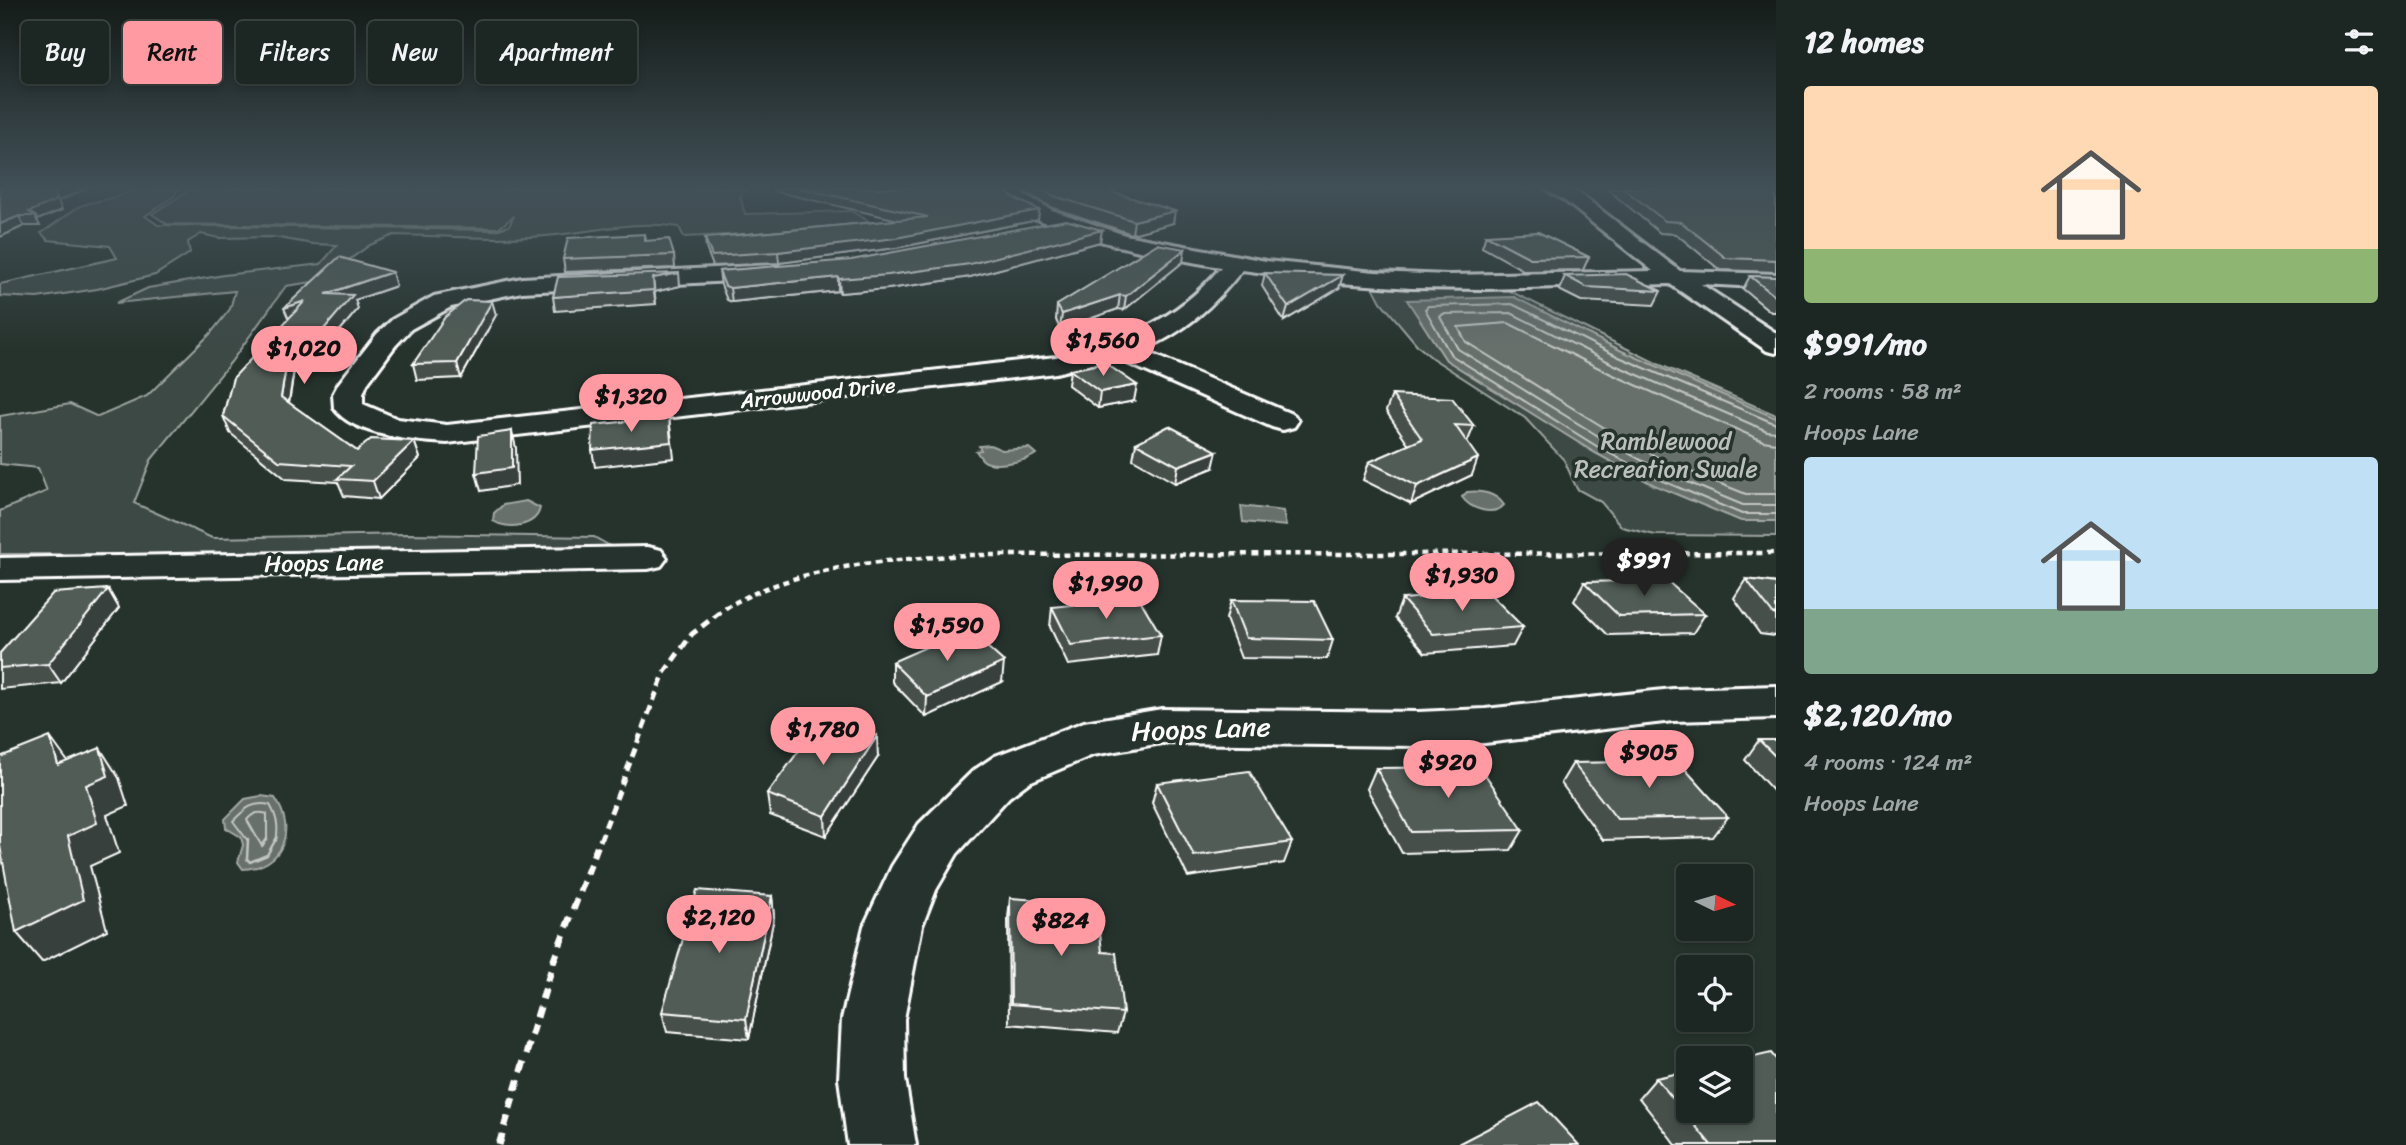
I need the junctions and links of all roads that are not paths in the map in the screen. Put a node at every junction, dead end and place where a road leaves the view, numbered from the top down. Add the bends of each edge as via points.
1 (1133, 241) edge
2 (1629, 241) edge
3 (1228, 262) junction
4 (794, 270) edge
5 (1673, 276) junction
6 (1776, 281) edge
7 (1776, 345) edge
8 (1119, 351) junction
9 (1283, 421) dead end
10 (648, 558) dead end
11 (0, 569) edge
12 (1776, 702) edge
13 (882, 1145) edge

1 - 3 street
2 - 5 street
3 - 5 street via 1381,279 1485,282
3 - 8 street, Arrowwood Drive via 1235,264 1182,322
4 - 8 street, Arrowwood Drive via 522,285 443,302 402,324 386,340 353,383 349,408 396,429 447,434 1019,371
5 - 6 street
5 - 7 street
8 - 9 street
10 - 11 street, Hoops Lane
12 - 13 street, Hoops Lane via 1674,705 1419,729 1162,726 1084,739 1012,769 991,784 938,839 911,882 892,926 873,1019 872,1079

